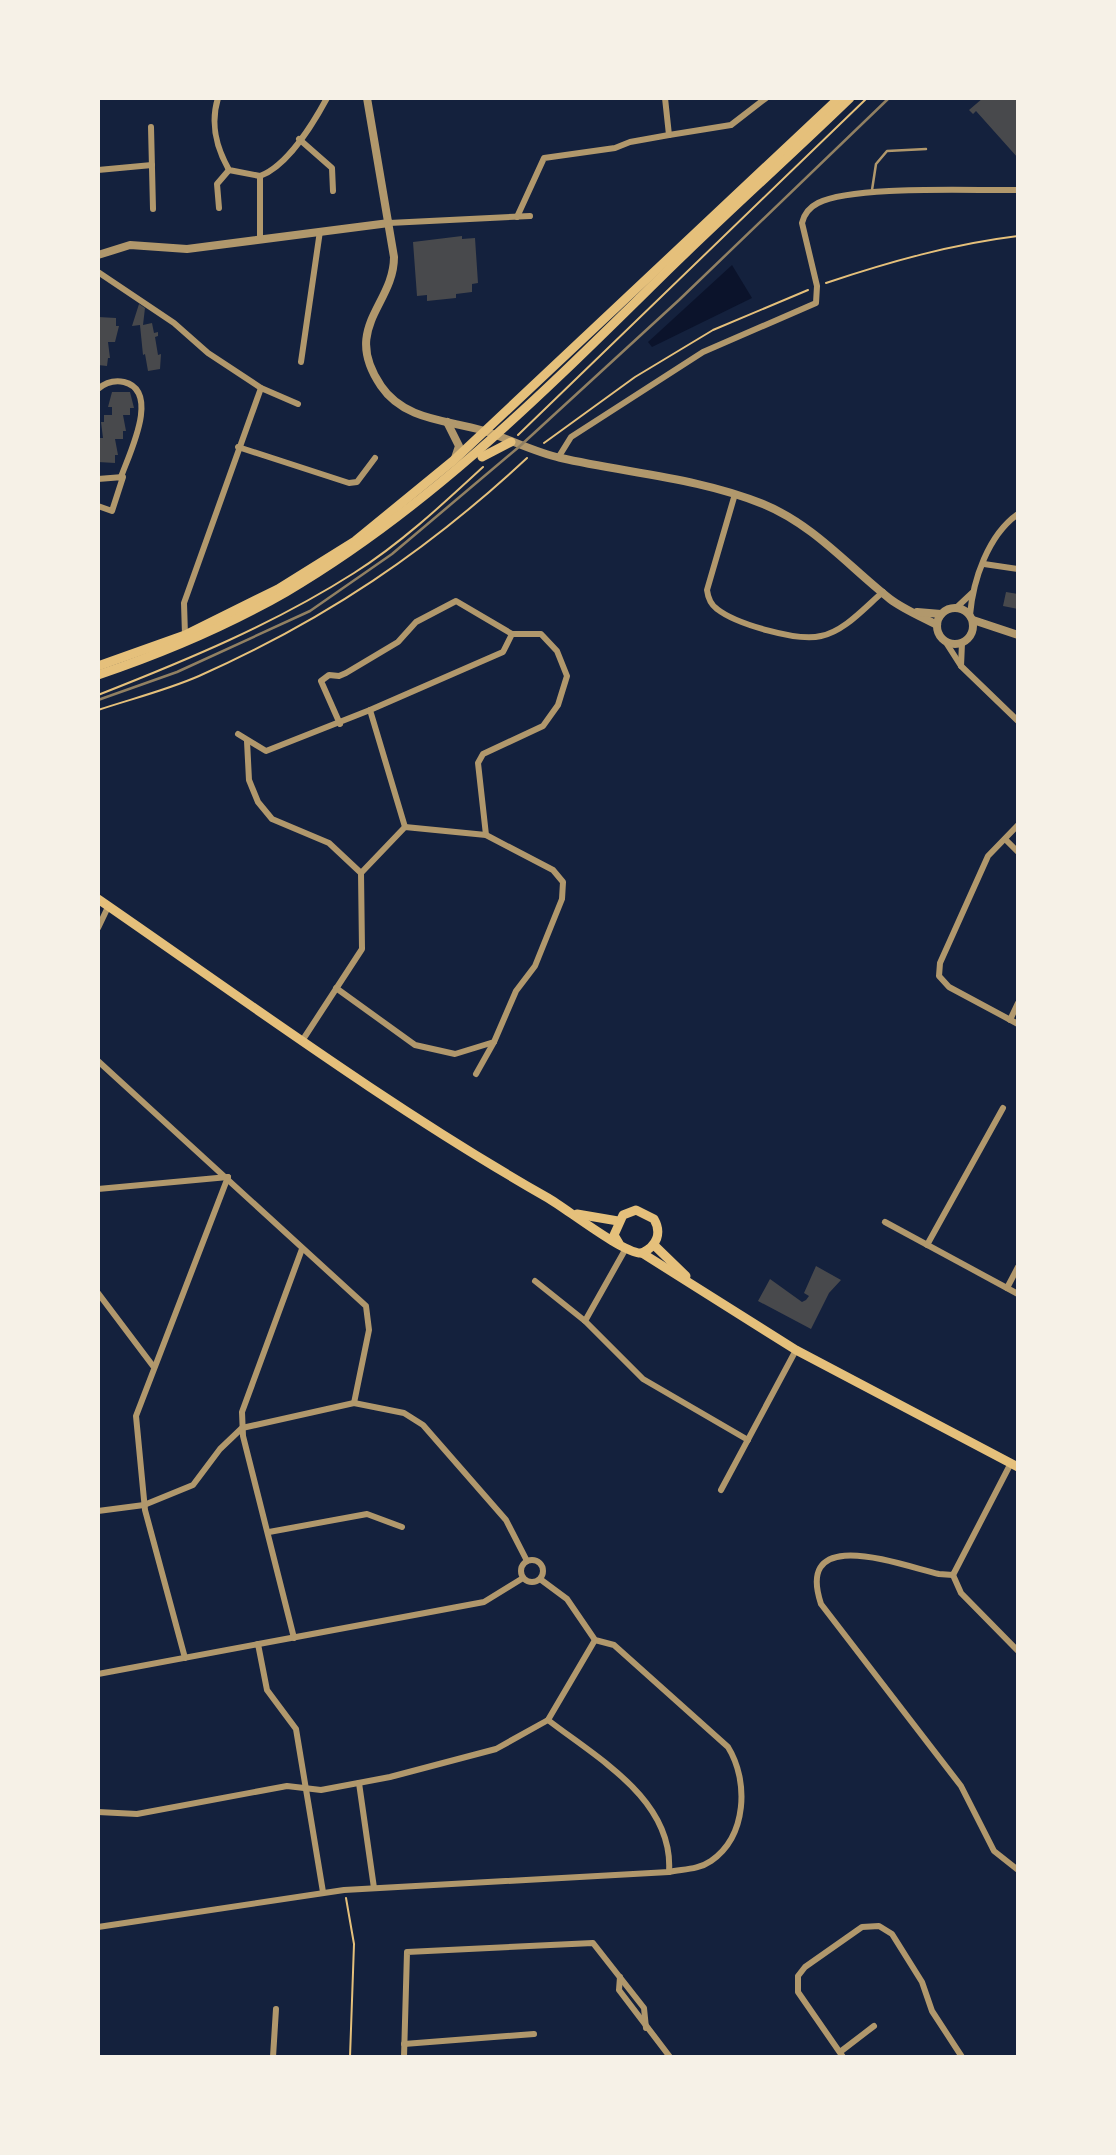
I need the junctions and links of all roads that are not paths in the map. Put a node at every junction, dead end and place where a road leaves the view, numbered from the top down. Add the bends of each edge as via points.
1 (218, 98) edge
2 (327, 98) edge
3 (367, 98) edge
4 (665, 98) edge
5 (766, 98) edge
6 (839, 98) edge
7 (850, 98) edge
8 (152, 127) dead end
9 (669, 135) junction
10 (299, 139) junction
11 (926, 149) dead end
12 (152, 165) junction
13 (98, 170) edge
14 (229, 170) junction
15 (260, 176) junction
16 (1018, 190) edge
17 (333, 191) dead end
18 (872, 193) junction
19 (219, 208) dead end
20 (153, 209) dead end
21 (530, 216) dead end
22 (517, 217) junction
23 (389, 223) junction
24 (320, 231) junction
25 (260, 238) junction
26 (98, 255) edge
27 (99, 276) edge
28 (301, 362) dead end
29 (261, 388) junction
30 (98, 389) edge
31 (298, 404) dead end
32 (447, 422) junction
33 (484, 431) junction
34 (496, 436) junction
35 (511, 442) junction
36 (238, 447) junction
37 (375, 458) dead end
38 (558, 458) junction
39 (454, 460) junction
40 (121, 477) junction
41 (98, 478) edge
42 (436, 486) junction
43 (734, 494) junction
44 (98, 506) edge
45 (1018, 514) edge
46 (984, 564) junction
47 (1018, 569) edge
48 (883, 592) junction
49 (972, 593) junction
50 (956, 608) junction
51 (914, 611) junction
52 (941, 614) junction
53 (971, 618) junction
54 (937, 625) junction
55 (996, 630) junction
56 (973, 631) junction
57 (512, 634) junction
58 (185, 635) junction
59 (1018, 635) edge
60 (945, 641) junction
61 (962, 643) junction
62 (98, 666) edge
63 (961, 666) junction
64 (98, 675) edge
65 (370, 710) junction
66 (1018, 721) edge
67 (340, 724) junction
68 (238, 734) dead end
69 (247, 741) junction
70 (1018, 825) edge
71 (405, 827) junction
72 (486, 835) junction
73 (1004, 839) junction
74 (1018, 852) edge
75 (361, 873) junction
76 (98, 899) edge
77 (108, 906) junction
78 (98, 928) edge
79 (336, 988) junction
80 (1018, 1003) edge
81 (1010, 1020) junction
82 (1018, 1024) edge
83 (302, 1041) junction
84 (494, 1042) junction
85 (98, 1061) edge
86 (476, 1074) dead end
87 (1003, 1108) dead end
88 (228, 1177) junction
89 (98, 1189) edge
90 (576, 1214) junction
91 (618, 1221) junction
92 (885, 1222) dead end
93 (654, 1245) junction
94 (927, 1245) junction
95 (623, 1248) junction
96 (302, 1249) junction
97 (642, 1253) junction
98 (1018, 1267) edge
99 (535, 1281) dead end
100 (698, 1286) junction
101 (1007, 1288) junction
102 (98, 1293) edge
103 (1018, 1294) edge
104 (585, 1321) junction
105 (796, 1350) junction
106 (153, 1366) junction
107 (354, 1402) junction
108 (243, 1428) junction
109 (748, 1440) junction
110 (1016, 1465) edge
111 (721, 1490) dead end
112 (144, 1505) junction
113 (98, 1511) edge
114 (402, 1527) dead end
115 (268, 1532) junction
116 (527, 1561) junction
117 (953, 1575) junction
118 (523, 1578) junction
119 (540, 1579) junction
120 (294, 1638) junction
121 (595, 1640) junction
122 (258, 1644) junction
123 (1018, 1651) edge
124 (186, 1658) junction
125 (98, 1674) edge
126 (548, 1720) junction
127 (359, 1783) junction
128 (304, 1789) junction
129 (98, 1812) edge
130 (1018, 1870) edge
131 (669, 1872) junction
132 (374, 1888) junction
133 (323, 1892) junction
134 (98, 1927) edge
135 (275, 2009) dead end
136 (874, 2026) dead end
137 (534, 2034) dead end
138 (404, 2044) junction
139 (841, 2054) edge
140 (273, 2057) edge
141 (404, 2057) edge
142 (670, 2057) edge
143 (962, 2057) edge

1 - 14 street via 215,144
2 - 10 street
3 - 23 street
4 - 9 street
5 - 9 street via 731,125
6 - 33 main road
7 - 34 main road
8 - 12 street
9 - 22 street via 544,158
10 - 15 street via 271,172
10 - 17 street via 332,168
11 - 18 lane via 887,152 880,157
12 - 13 street
12 - 20 street
14 - 15 street
14 - 19 street via 217,184
15 - 25 street
16 - 18 street
18 - 38 street via 831,198 803,216 802,234 817,286 816,303 703,352 571,438
21 - 22 street
22 - 23 street
23 - 24 street
23 - 32 street via 394,265 370,317 367,341 372,369 399,404 414,414
24 - 25 street
24 - 28 street
25 - 26 street via 187,249 130,245
27 - 29 street via 174,323 208,353
29 - 31 street
29 - 36 street
30 - 40 street via 113,381 123,382 138,391 143,401
32 - 33 street
32 - 39 street via 459,446
33 - 34 street
33 - 39 main road
34 - 35 street
34 - 42 main road
35 - 38 street
35 - 42 main road
36 - 37 street via 349,483 357,482
36 - 58 street via 184,603
38 - 43 street
39 - 58 main road via 355,541 278,589
40 - 41 street
40 - 44 street via 112,511
42 - 64 main road via 358,546 285,593 192,639
43 - 48 street via 764,504 813,533
43 - 48 street via 707,590 715,608 729,617 797,638 822,636 844,626
45 - 46 street via 1004,523
46 - 47 street
46 - 49 street
48 - 51 street
49 - 50 street
49 - 53 street
50 - 52 street
50 - 53 street
51 - 52 street
51 - 54 street
52 - 54 street
53 - 55 street
53 - 56 street
54 - 60 street
55 - 56 street
55 - 59 street
56 - 61 street
57 - 65 street via 503,652
57 - 67 street via 456,601 416,622 390,646 339,676 329,675 321,681
57 - 72 street via 541,634 557,650 567,676 558,705 543,726 483,754 478,764
58 - 62 main road
60 - 61 street
60 - 63 street
61 - 63 street
63 - 66 street
65 - 67 street
65 - 71 street
67 - 69 street via 266,751
68 - 69 street
69 - 75 street via 249,780 272,819 329,843
70 - 73 street
71 - 72 street
71 - 75 street
72 - 84 street via 554,870 563,882 562,899 535,966 516,991
73 - 74 street
73 - 81 street via 988,856 940,963 939,976 949,988
75 - 79 street via 362,949
76 - 77 main road
77 - 78 street
77 - 83 main road
79 - 83 street
79 - 84 street via 415,1045 455,1054
80 - 81 street
81 - 82 street
83 - 90 main road
84 - 86 street
85 - 88 street
87 - 94 street
88 - 89 street
88 - 96 street
88 - 106 street
90 - 91 main road
90 - 95 main road
91 - 93 main road via 629,1211 650,1214 659,1231
91 - 95 main road via 614,1235
92 - 94 street
93 - 97 main road
93 - 100 main road
94 - 101 street
95 - 97 main road
95 - 104 street
96 - 107 street via 366,1306 369,1314
96 - 108 street via 242,1412
97 - 100 main road
98 - 101 street
99 - 104 street
100 - 105 main road
101 - 103 street
102 - 106 street
104 - 109 street via 643,1379
105 - 109 street
105 - 110 main road
106 - 112 street via 136,1416
107 - 108 street
107 - 116 street via 404,1413 423,1425 506,1520
108 - 112 street via 192,1485
108 - 115 street
109 - 111 street
110 - 117 street
112 - 113 street
112 - 124 street
114 - 115 street via 368,1514
115 - 120 street
116 - 118 street via 521,1569
116 - 119 street via 540,1563
117 - 123 street via 961,1593
117 - 130 street via 850,1553 834,1556 822,1566 817,1590 821,1604 961,1786 994,1852
118 - 119 street
118 - 120 street via 484,1602
119 - 121 street via 566,1599
120 - 122 street
121 - 126 street
121 - 131 street via 614,1644 728,1747 736,1761 742,1804 727,1842 711,1861
122 - 124 street
122 - 128 street via 267,1690 296,1729
124 - 125 street
126 - 127 street via 496,1749
126 - 131 street via 625,1780 648,1805 667,1838
127 - 128 street
127 - 132 street
128 - 129 street via 287,1786 137,1814
128 - 133 street
131 - 132 street
132 - 133 street
133 - 134 street
135 - 140 street
136 - 139 street
137 - 138 street
138 - 141 street
138 - 142 street via 407,1952 593,1943 644,2008 646,2028
139 - 143 street via 798,1992 798,1976 862,1927 879,1926 892,1934

